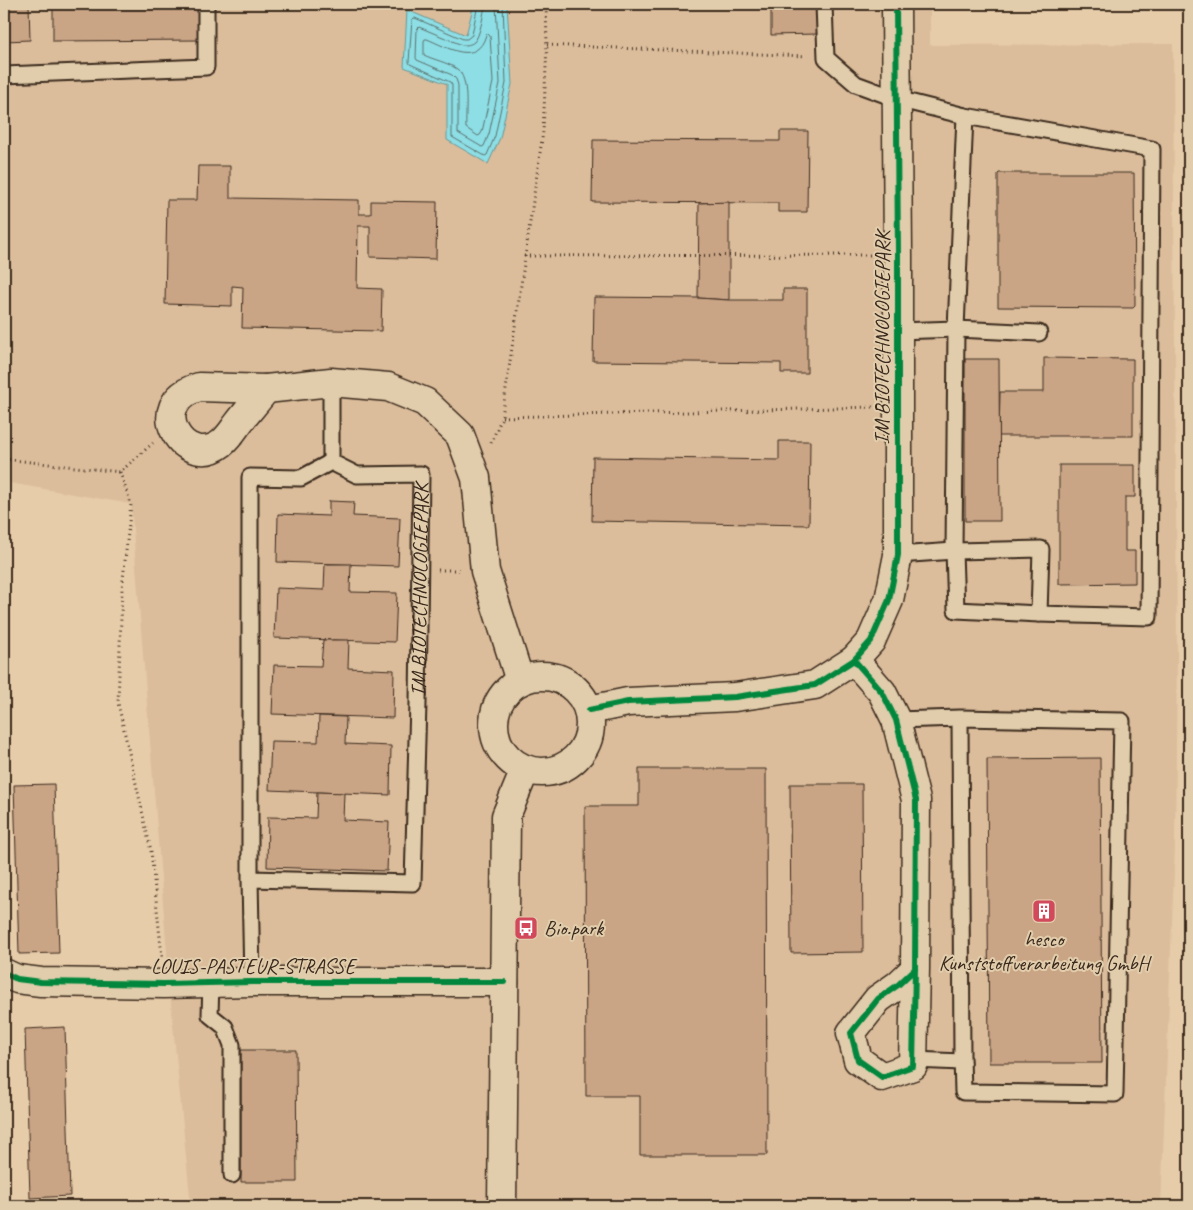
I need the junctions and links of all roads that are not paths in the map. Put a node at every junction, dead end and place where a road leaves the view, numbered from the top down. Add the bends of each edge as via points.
1 (206, 4) edge
2 (824, 4) edge
3 (896, 4) edge
4 (4, 75) edge
5 (897, 100) junction
6 (965, 116) junction
7 (956, 329) junction
8 (898, 331) junction
9 (1039, 333) dead end
10 (331, 382) junction
11 (266, 389) junction
12 (331, 462) junction
13 (954, 551) junction
14 (898, 555) junction
15 (1039, 614) junction
16 (854, 660) junction
17 (520, 681) junction
18 (589, 710) junction
19 (960, 718) junction
20 (896, 720) junction
21 (525, 770) junction
22 (250, 879) junction
23 (915, 969) junction
24 (4, 974) edge
25 (211, 982) junction
26 (252, 982) junction
27 (504, 982) junction
28 (962, 1062) junction
29 (913, 1063) junction
30 (232, 1175) dead end
31 (502, 1206) edge

1 - 4 lane via 206,67
2 - 5 lane via 826,58 856,84
3 - 5 street, IM BIOTECHNOLOGIEPARK
5 - 6 lane
5 - 8 street, IM BIOTECHNOLOGIEPARK
6 - 7 lane
6 - 15 lane via 1152,149 1148,617
7 - 8 lane
7 - 9 lane
7 - 13 lane
8 - 14 street, IM BIOTECHNOLOGIEPARK
10 - 11 street
10 - 12 lane
10 - 17 street via 388,387 425,402 460,435 476,478 485,571
11 - 11 street via 222,444 213,449 192,448 176,436 171,415 180,396 189,390 199,387
12 - 22 lane via 301,478 250,477
12 - 22 lane, IM BIOTECHNOLOGIEPARK via 357,475 421,474 413,883
13 - 14 lane
13 - 15 lane via 956,610
13 - 15 lane via 1042,549
14 - 16 street, IM BIOTECHNOLOGIEPARK via 889,600 871,641
16 - 18 street, IM BIOTECHNOLOGIEPARK via 815,685 735,697 628,702
16 - 20 street via 882,692
17 - 18 street via 533,676 561,679 573,686
17 - 21 street via 507,690 493,719 494,735 500,750
18 - 21 street via 588,740 575,759 555,771
19 - 20 lane
19 - 28 lane
19 - 28 lane via 1122,721 1115,1094 963,1092
20 - 23 street via 916,800
21 - 27 street via 506,816
22 - 26 lane
23 - 29 street
23 - 29 street via 878,999 851,1033 858,1060 882,1077
24 - 25 street, LOUIS-PASTEUR-STRASSE via 41,982
25 - 26 street, LOUIS-PASTEUR-STRASSE
25 - 30 lane via 210,1015 225,1027 232,1045
26 - 27 street, LOUIS-PASTEUR-STRASSE
27 - 31 street
28 - 29 lane

